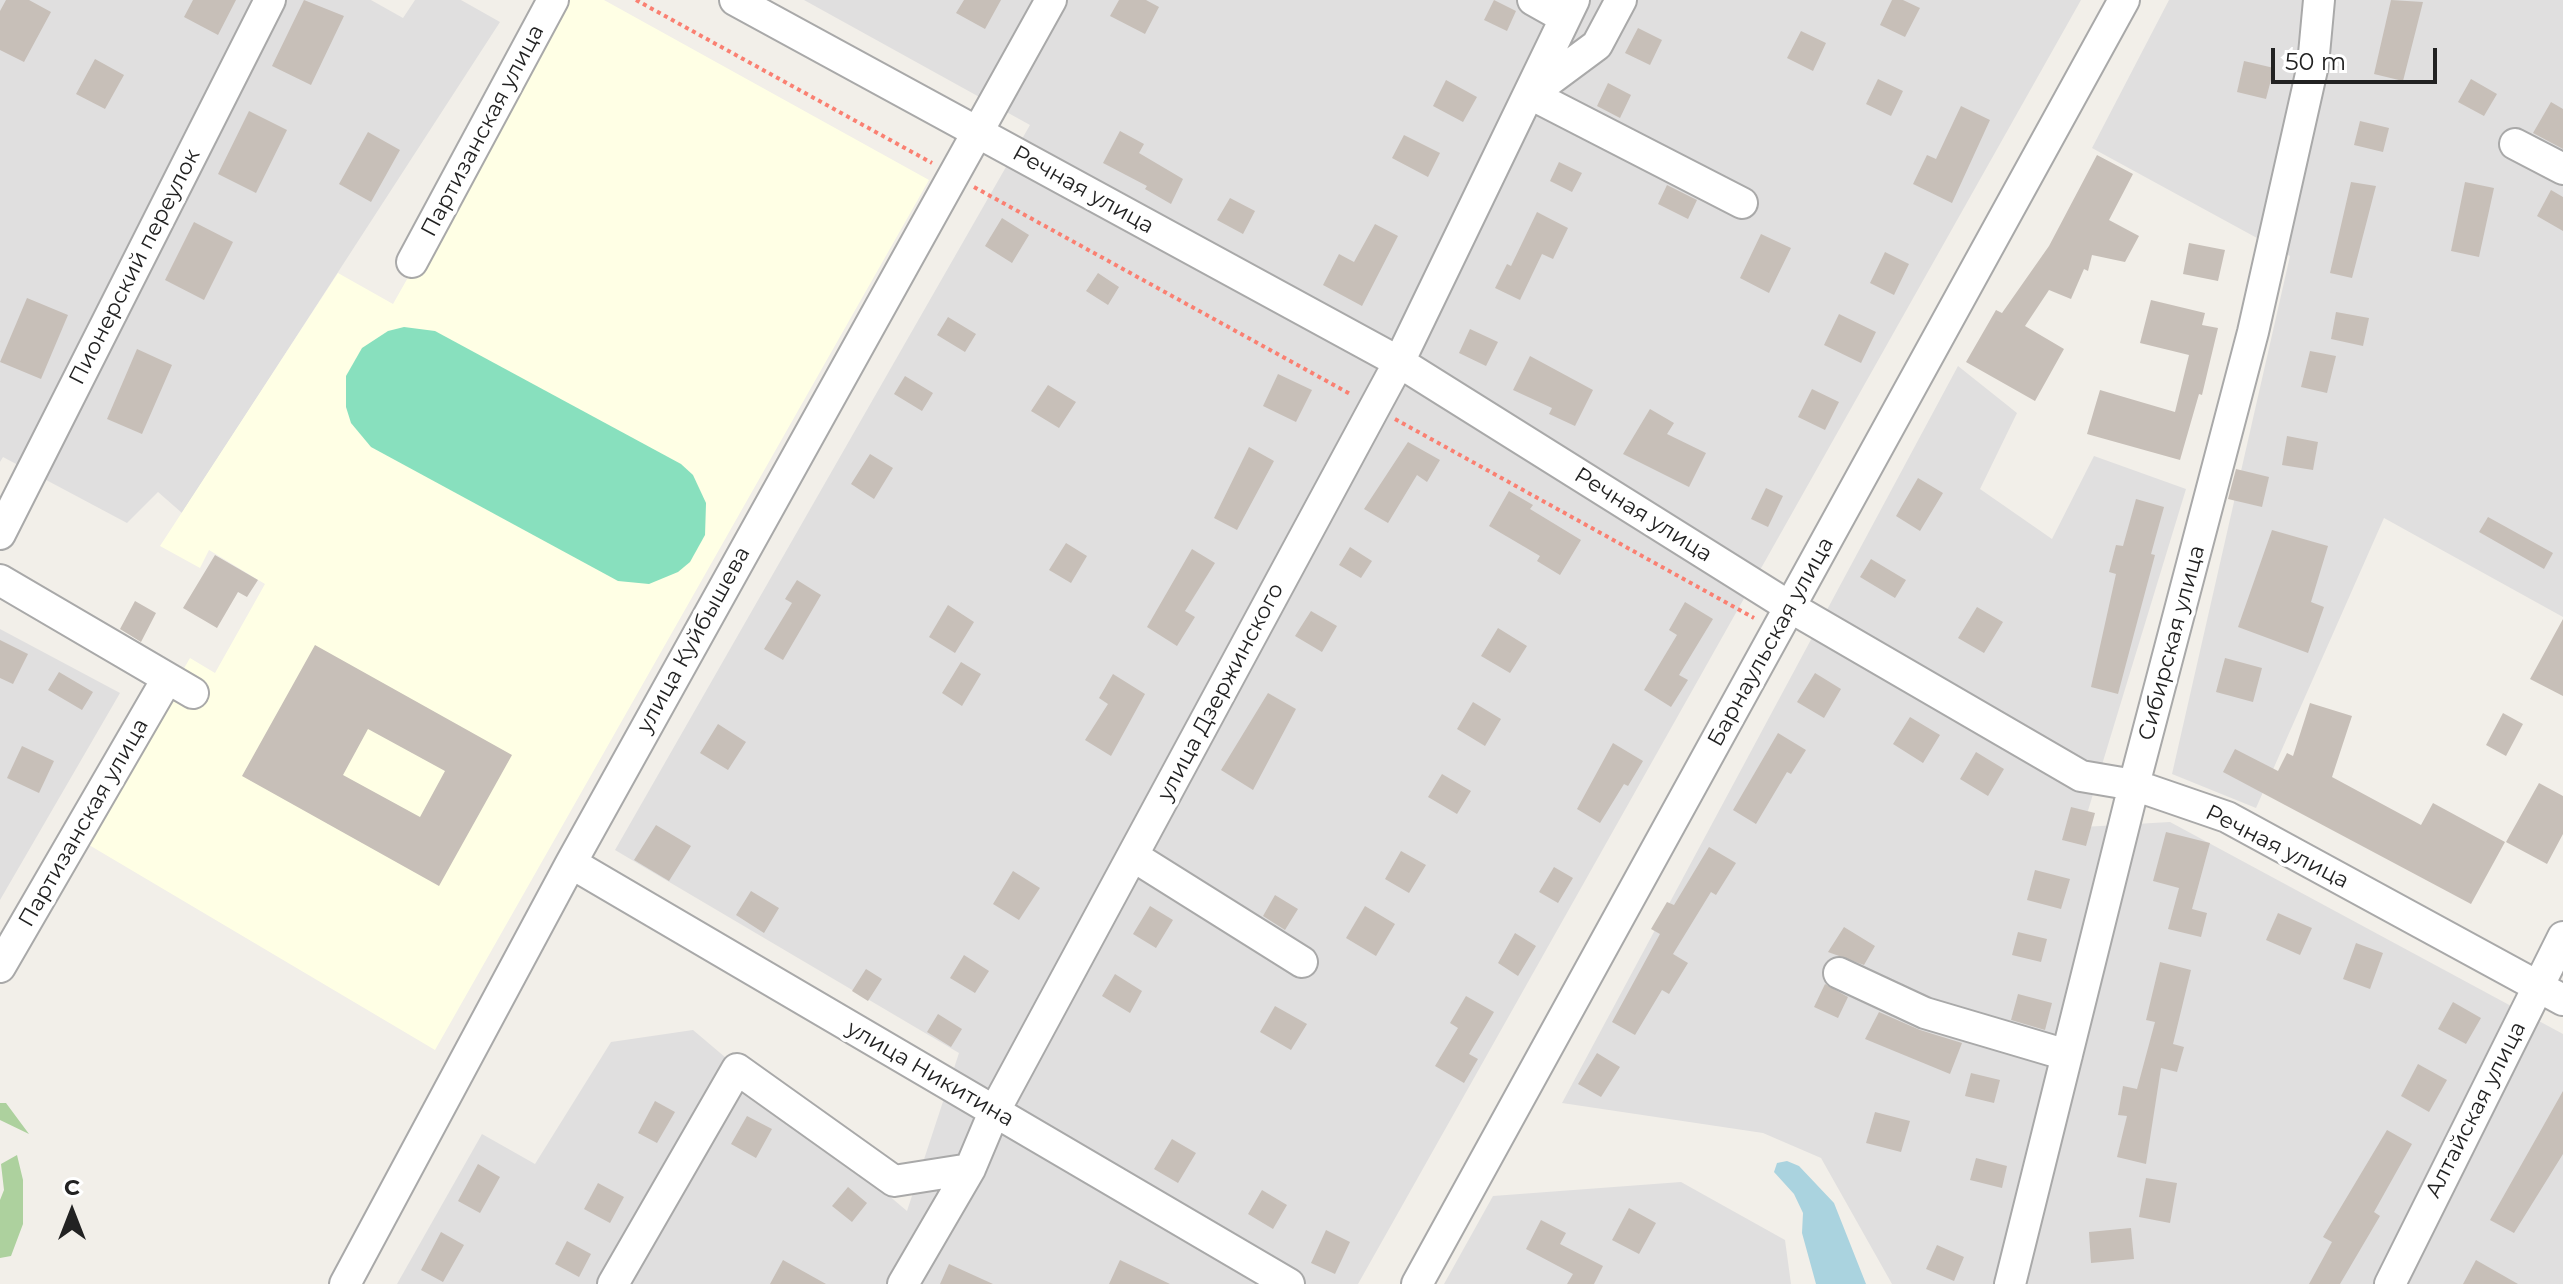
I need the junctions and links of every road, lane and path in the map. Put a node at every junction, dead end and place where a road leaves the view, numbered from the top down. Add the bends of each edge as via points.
1 (270, 0) edge
2 (553, 0) edge
3 (735, 0) edge
4 (1051, 0) edge
5 (1533, 0) edge
6 (1621, 0) edge
7 (2124, 0) edge
8 (2319, 0) edge
9 (1570, 9) edge
10 (1530, 94) junction
11 (976, 132) junction
12 (2515, 144) dead end
13 (2563, 169) edge
14 (1742, 203) dead end
15 (412, 262) dead end
16 (1399, 362) junction
17 (0, 534) edge
18 (0, 580) edge
19 (1790, 607) junction
20 (2134, 785) junction
21 (1133, 856) junction
22 (571, 863) junction
23 (2563, 937) edge
24 (1302, 962) dead end
25 (0, 967) edge
26 (1839, 973) dead end
27 (2551, 992) edge
28 (2067, 1055) junction
29 (994, 1112) junction
30 (970, 1169) junction
31 (345, 1284) edge
32 (613, 1284) edge
33 (903, 1284) edge
34 (1289, 1284) edge
35 (1417, 1284) edge
36 (2010, 1284) edge
37 (2390, 1284) edge

1 - 17 street, Пионерский переулок
2 - 15 street, Партизанская улица
3 - 11 street, Речная улица
4 - 11 street, улица Куйбышева
5 - 9 street
6 - 10 street, улица Дзержинского via 1597,45
7 - 19 street, Барнаульская улица
8 - 20 street, Сибирская улица via 2313,65 2253,332
9 - 10 street, улица Дзержинского
10 - 14 street
10 - 16 street, улица Дзержинского
11 - 16 street, Речная улица
11 - 22 street, улица Куйбышева
12 - 13 street
16 - 19 street, Речная улица
16 - 21 street, улица Дзержинского
18 - 25 street, Партизанская улица via 180,686
19 - 20 street, Речная улица via 2081,776
19 - 35 street, Барнаульская улица
20 - 27 street, Речная улица via 2227,817
20 - 28 street, Сибирская улица
21 - 24 street
21 - 29 street, улица Дзержинского
22 - 29 street, улица Никитина
22 - 31 street, улица Куйбышева
23 - 27 street, Алтайская улица
26 - 28 street via 1925,1013
27 - 37 street, Алтайская улица
28 - 36 street, Сибирская улица
29 - 30 street, улица Дзержинского
29 - 34 street, улица Никитина
30 - 32 street via 894,1181 737,1069
30 - 33 street, улица Дзержинского

